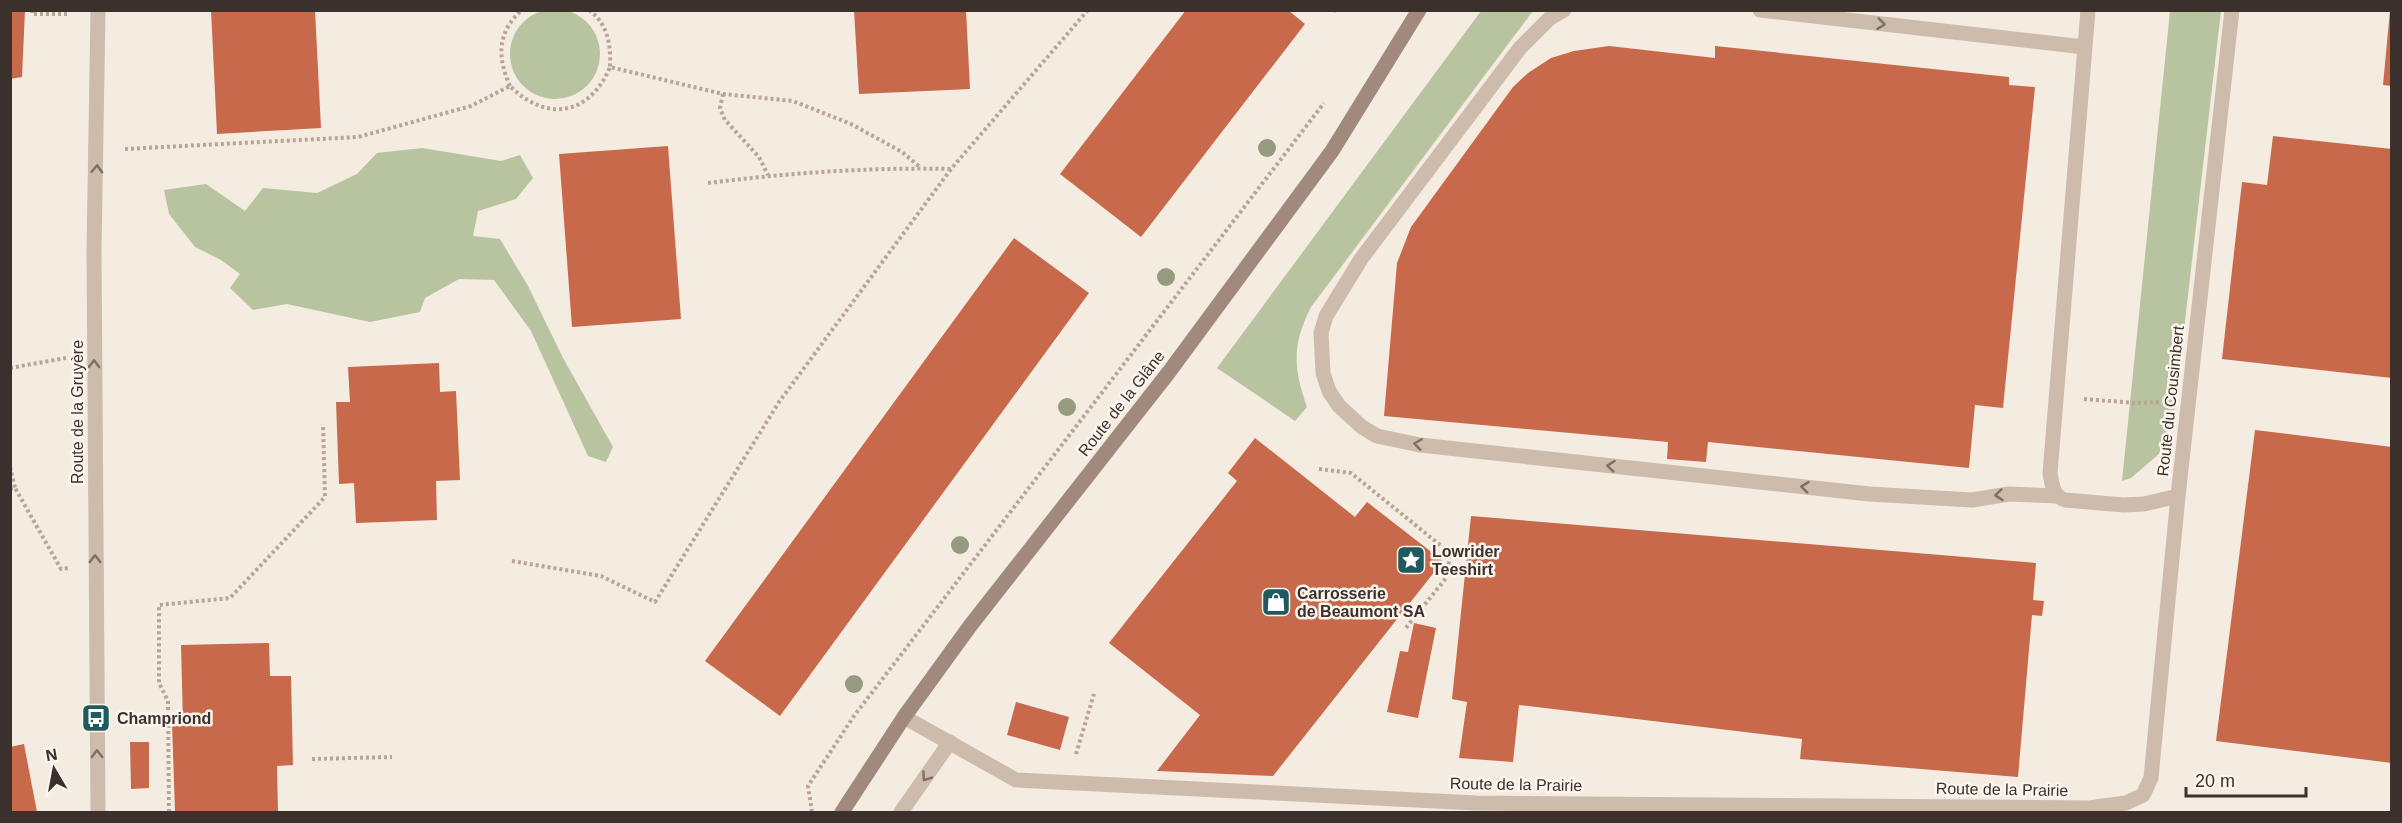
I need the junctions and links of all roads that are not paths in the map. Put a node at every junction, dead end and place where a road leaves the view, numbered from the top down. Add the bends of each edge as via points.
1 (98, 10) edge
2 (1419, 10) edge
3 (1564, 10) edge
4 (1760, 10) edge
5 (2088, 10) edge
6 (2232, 10) edge
7 (2084, 47) junction
8 (2058, 496) junction
9 (2178, 496) junction
10 (904, 717) junction
11 (950, 742) junction
12 (2143, 795) joint
13 (98, 813) edge
14 (842, 813) edge
15 (901, 813) edge

13 -> 1 street, Route de la Gruyère via 94,467
2 - 10 main road, Route de la Glâne via 1332,151 1169,372 970,626
8 -> 3 street via 2009,494 1972,500 1869,494 1420,445 1377,436 1362,428 1339,406 1323,373 1321,333 1326,316 1361,259 1520,48 1550,18
4 -> 7 street
5 - 7 street
6 - 9 street, Route du Cousimbert
7 - 8 street via 2050,473
8 - 9 street via 2065,500 2124,505
9 - 12 street, Route du Cousimbert via 2151,777
10 - 11 street, Route de la Prairie
10 - 14 main road, Route de la Glâne
11 - 12 street, Route de la Prairie via 1016,780 1500,803 2089,808 2126,803
11 -> 15 street

